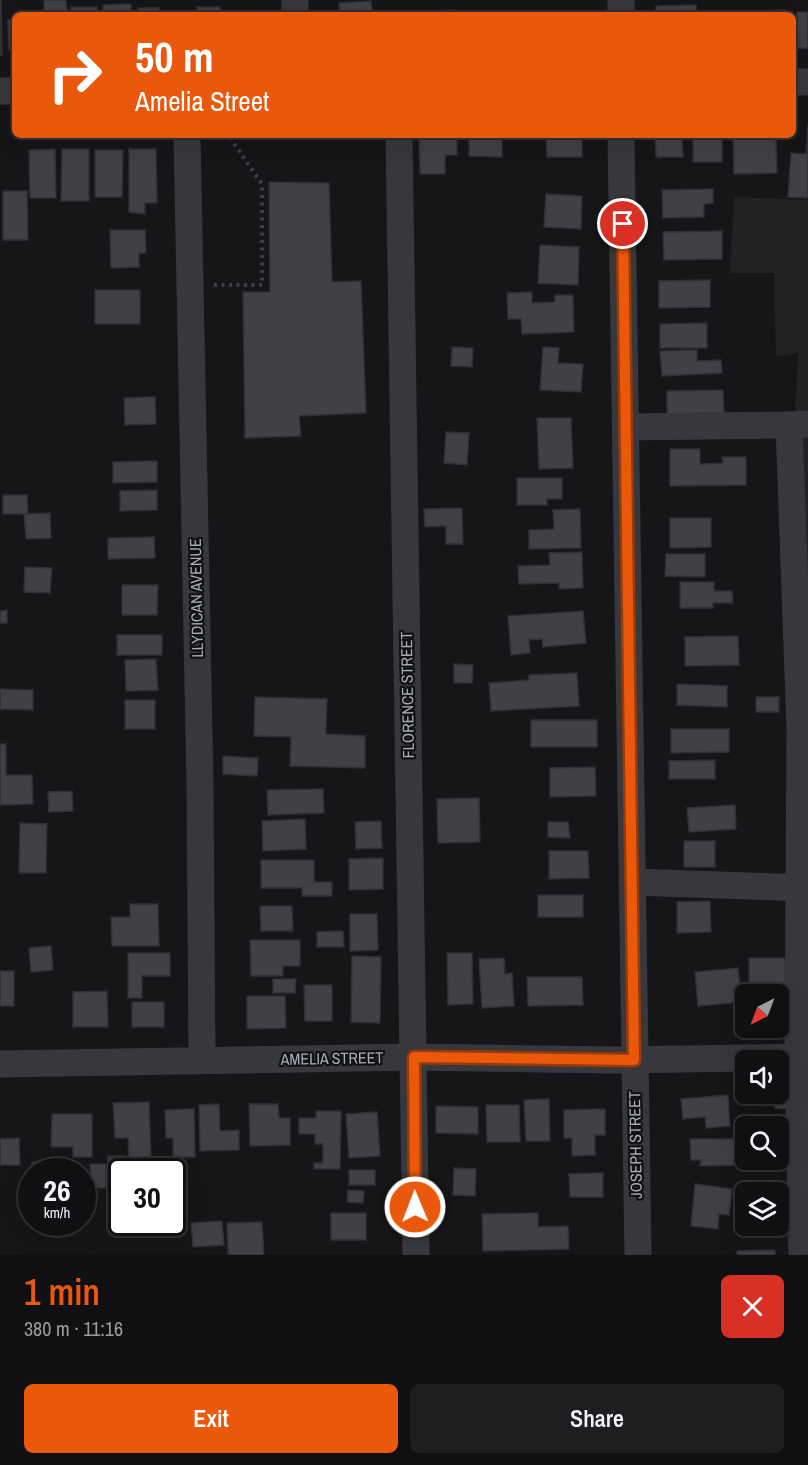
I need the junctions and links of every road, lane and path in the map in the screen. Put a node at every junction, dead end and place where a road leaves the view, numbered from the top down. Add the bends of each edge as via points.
1 (187, 138) edge
2 (230, 138) edge
3 (399, 138) edge
4 (621, 138) edge
5 (211, 285) dead end
6 (799, 424) edge
7 (626, 427) junction
8 (801, 518) edge
9 (804, 728) edge
10 (804, 812) edge
11 (632, 882) junction
12 (804, 888) edge
13 (414, 1057) junction
14 (803, 1057) edge
15 (202, 1060) junction
16 (634, 1060) junction
17 (0, 1064) edge
18 (416, 1255) edge
19 (638, 1255) edge
20 (802, 1255) edge

1 - 15 street, LLYDICAN AVENUE
2 - 5 path via 262,184 262,285
3 - 13 street, FLORENCE STREET
4 - 7 street, JOSEPH STREET
6 - 7 street
6 - 8 street
7 - 11 street, JOSEPH STREET
8 - 9 street
9 - 10 street
10 - 12 street
11 - 12 street
11 - 16 street, JOSEPH STREET
12 - 14 street
13 - 15 street, AMELIA STREET
13 - 16 street, AMELIA STREET
13 - 18 street, FLORENCE STREET
14 - 16 street, AMELIA STREET
14 - 20 street
15 - 17 street, AMELIA STREET
16 - 19 street, JOSEPH STREET

